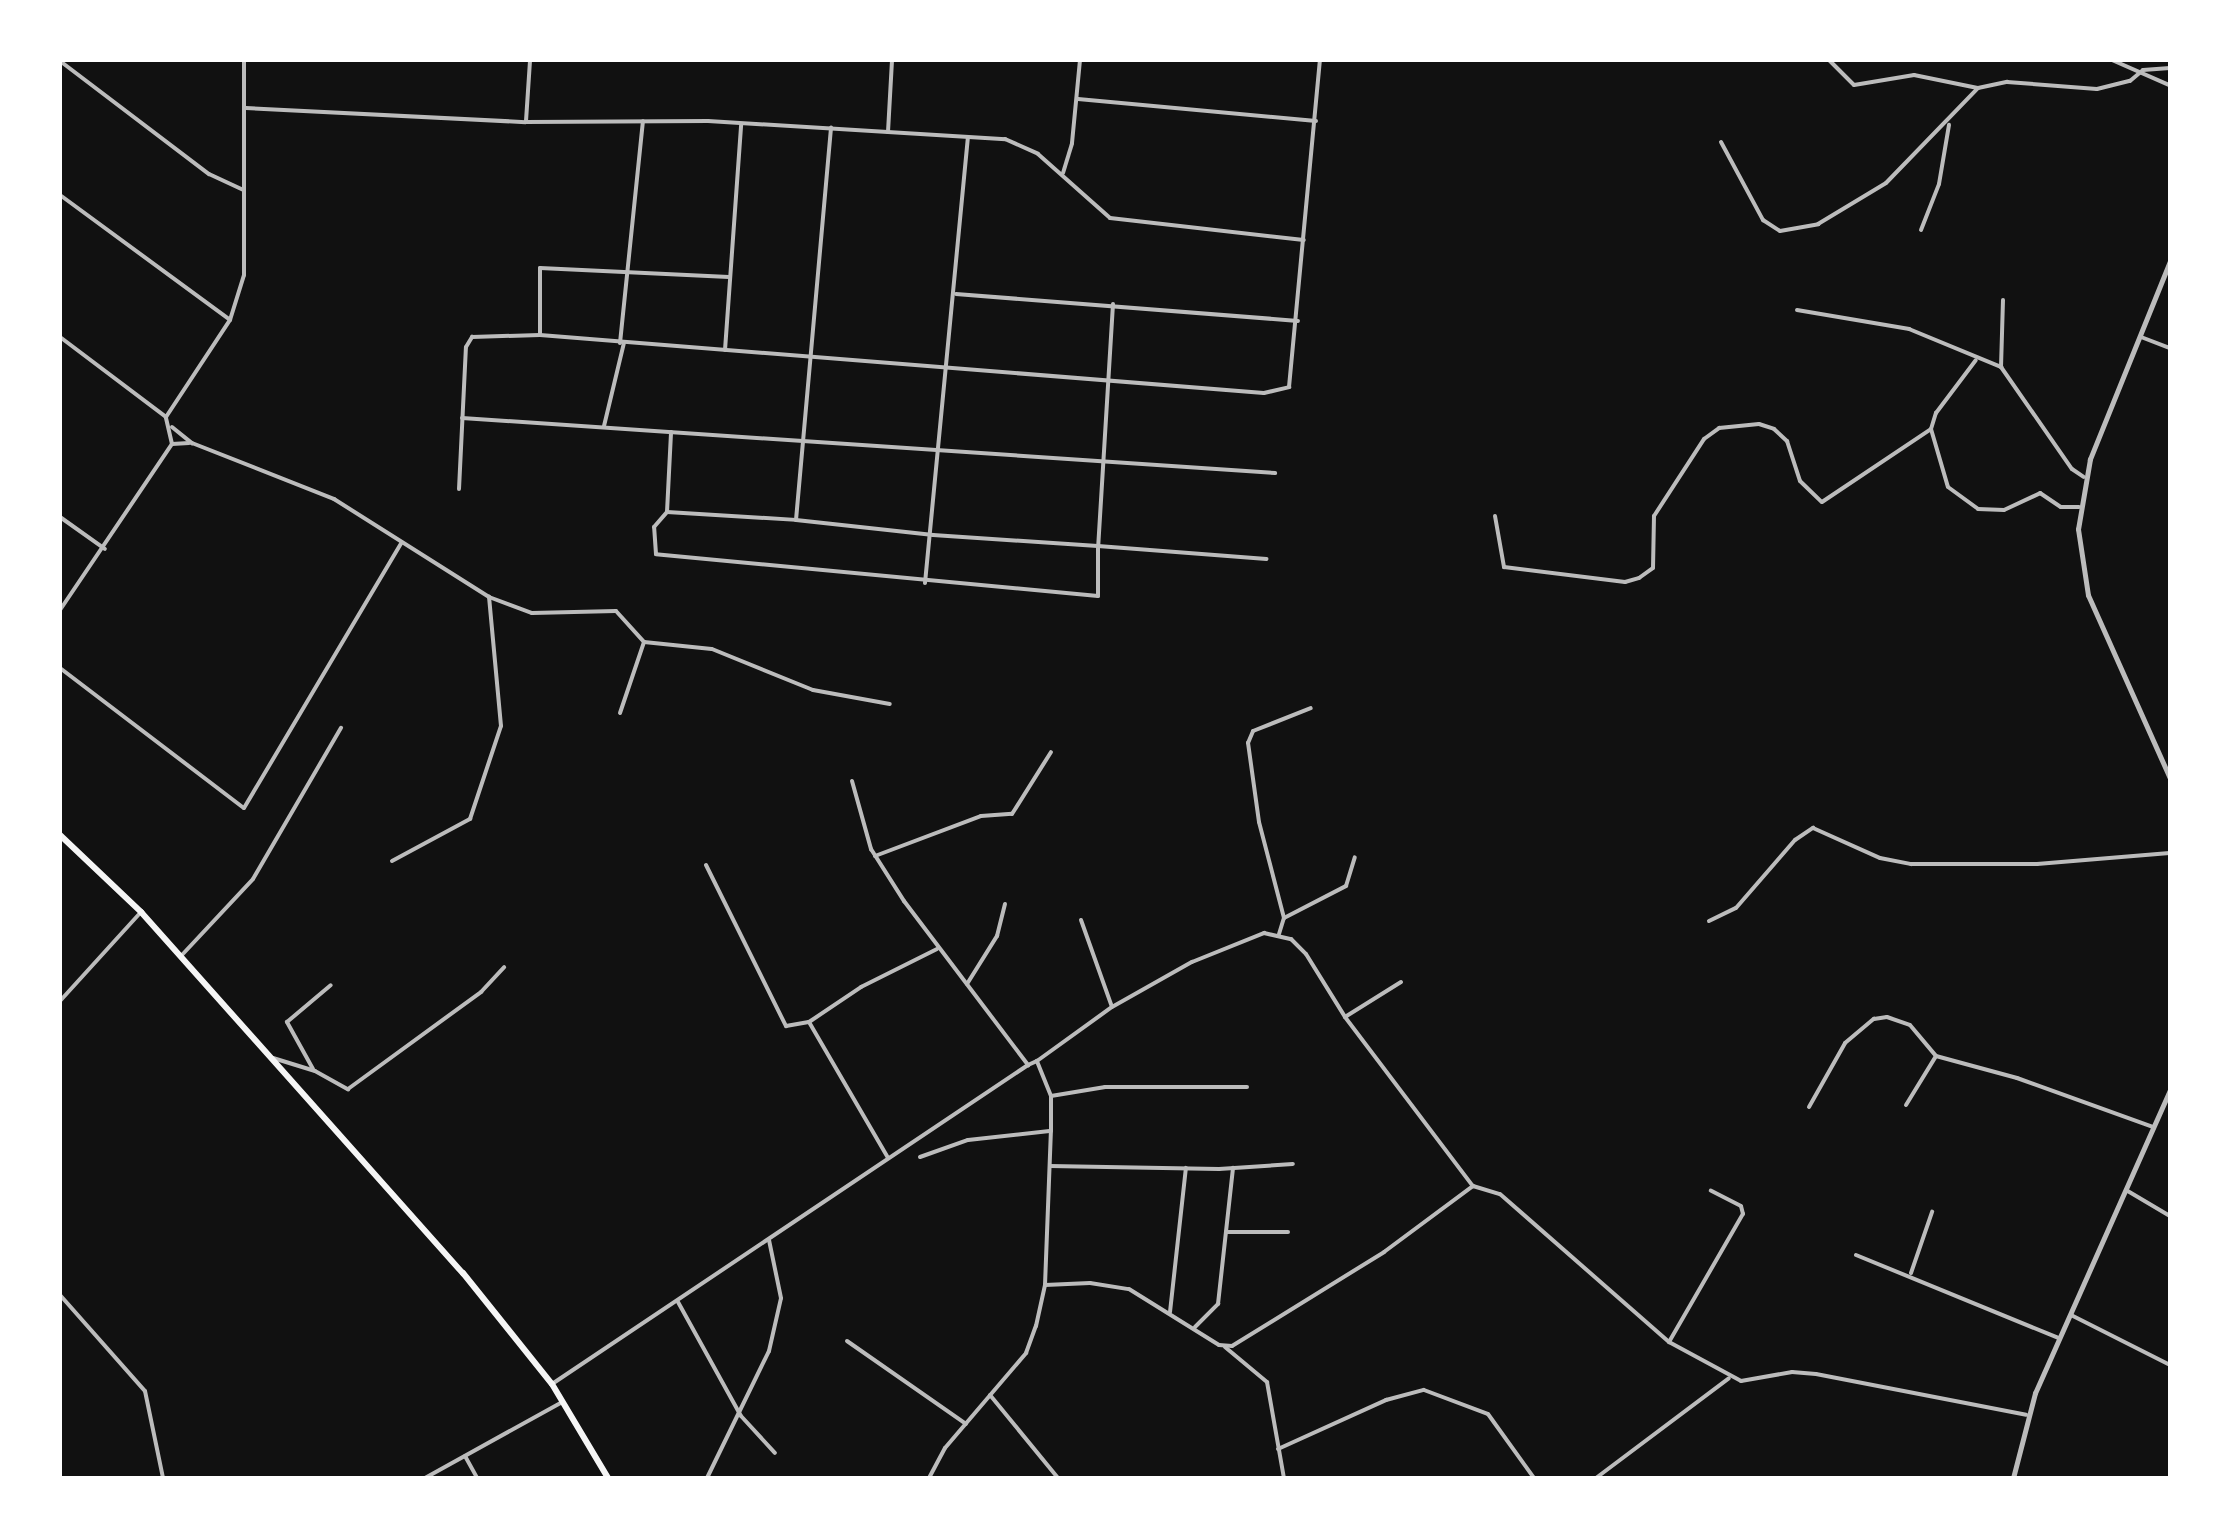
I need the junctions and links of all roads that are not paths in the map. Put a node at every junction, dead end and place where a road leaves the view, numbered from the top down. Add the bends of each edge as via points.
1 (244, 60) edge
2 (530, 60) edge
3 (892, 60) edge
4 (1080, 60) edge
5 (1320, 60) edge
6 (1829, 60) edge
7 (2112, 60) edge
8 (60, 61) edge
9 (2170, 68) edge
10 (2143, 70) junction
11 (2170, 75) edge
12 (2169, 85) edge
13 (1978, 88) junction
14 (2170, 91) edge
15 (1078, 99) junction
16 (246, 108) junction
17 (643, 121) junction
18 (1316, 121) junction
19 (526, 122) junction
20 (1949, 122) junction
21 (741, 125) junction
22 (831, 128) junction
23 (888, 132) junction
24 (968, 138) junction
25 (1721, 142) dead end
26 (1063, 173) junction
27 (245, 191) junction
28 (60, 195) edge
29 (1921, 230) dead end
30 (1304, 240) junction
31 (2170, 261) edge
32 (626, 272) junction
33 (729, 277) junction
34 (956, 294) junction
35 (2003, 300) dead end
36 (1113, 304) junction
37 (1797, 310) dead end
38 (230, 320) junction
39 (1298, 321) junction
40 (540, 335) junction
41 (60, 337) edge
42 (2141, 337) junction
43 (622, 343) junction
44 (2170, 348) edge
45 (725, 351) junction
46 (814, 355) junction
47 (1976, 360) junction
48 (2001, 367) junction
49 (949, 368) junction
50 (1109, 380) junction
51 (166, 417) junction
52 (462, 418) junction
53 (172, 427) junction
54 (604, 427) junction
55 (1931, 429) junction
56 (671, 432) junction
57 (804, 441) junction
58 (192, 443) junction
59 (172, 444) junction
60 (940, 451) junction
61 (1104, 461) junction
62 (1275, 473) dead end
63 (2084, 477) junction
64 (459, 489) dead end
65 (2079, 507) junction
66 (667, 512) junction
67 (1495, 516) dead end
68 (60, 517) edge
69 (796, 520) junction
70 (933, 535) junction
71 (402, 542) junction
72 (1098, 546) junction
73 (105, 549) junction
74 (1266, 559) dead end
75 (925, 583) junction
76 (489, 597) junction
77 (60, 610) edge
78 (644, 642) junction
79 (60, 668) edge
80 (890, 704) dead end
81 (1311, 708) dead end
82 (620, 713) dead end
83 (341, 728) dead end
84 (1051, 752) dead end
85 (2170, 778) edge
86 (852, 781) dead end
87 (60, 835) edge
88 (2170, 853) edge
89 (875, 856) junction
90 (1355, 857) dead end
91 (392, 861) dead end
92 (706, 865) dead end
93 (1005, 904) dead end
94 (141, 912) junction
95 (1284, 918) junction
96 (1081, 920) dead end
97 (1709, 921) dead end
98 (1279, 934) junction
99 (937, 949) junction
100 (181, 956) junction
101 (504, 967) dead end
102 (1401, 982) dead end
103 (967, 984) junction
104 (331, 985) dead end
105 (60, 1001) edge
106 (1112, 1007) junction
107 (1345, 1017) junction
108 (809, 1022) junction
109 (1936, 1056) junction
110 (271, 1058) junction
111 (1037, 1061) junction
112 (1028, 1065) junction
113 (315, 1071) junction
114 (1247, 1087) dead end
115 (2170, 1090) edge
116 (1051, 1096) junction
117 (1906, 1105) dead end
118 (1809, 1107) dead end
119 (2153, 1127) junction
120 (1051, 1131) junction
121 (920, 1157) dead end
122 (888, 1158) junction
123 (1293, 1164) dead end
124 (1050, 1166) junction
125 (1186, 1168) junction
126 (1233, 1168) junction
127 (1473, 1186) junction
128 (2124, 1189) junction
129 (1711, 1191) dead end
130 (1932, 1212) dead end
131 (2170, 1216) edge
132 (1226, 1232) junction
133 (1288, 1232) dead end
134 (769, 1240) junction
135 (1856, 1255) dead end
136 (1911, 1273) junction
137 (1045, 1285) junction
138 (60, 1295) edge
139 (678, 1302) junction
140 (1170, 1312) junction
141 (2069, 1313) junction
142 (1195, 1328) junction
143 (2058, 1338) junction
144 (847, 1341) dead end
145 (1669, 1342) junction
146 (1225, 1347) junction
147 (2170, 1365) edge
148 (1729, 1378) junction
149 (552, 1384) junction
150 (990, 1395) junction
151 (562, 1402) junction
152 (2026, 1415) junction
153 (741, 1416) junction
154 (966, 1424) junction
155 (1278, 1449) junction
156 (775, 1453) dead end
157 (465, 1456) junction
158 (163, 1478) edge
159 (425, 1478) edge
160 (477, 1478) edge
161 (608, 1478) edge
162 (707, 1478) edge
163 (929, 1478) edge
164 (1058, 1478) edge
165 (1284, 1478) edge
166 (1534, 1478) edge
167 (1596, 1478) edge
168 (2013, 1478) edge

1 - 16 street
2 - 19 street
3 - 23 street
4 - 15 street
5 - 18 street
6 - 13 street via 1854,85 1914,75
7 - 10 street
8 - 27 street via 209,174
9 - 10 street
10 - 12 street
10 - 13 street via 2130,81 2097,89 2007,82
11 - 12 street
12 - 14 street
13 - 20 street
15 - 18 street
15 - 26 street
16 - 19 street
16 - 27 street
17 - 19 street
17 - 21 street
17 - 32 street
18 - 30 street
20 - 25 street via 1886,183 1852,206 1818,224 1780,231 1763,220
20 - 29 street via 1939,184
21 - 22 street
21 - 33 street
22 - 23 street
22 - 46 street
23 - 24 street
24 - 26 street via 1005,139
24 - 34 street
26 - 30 street via 1110,218
27 - 38 street via 244,275
28 - 38 street
30 - 39 street
31 - 42 street
32 - 33 street
32 - 40 street via 540,268
32 - 43 street
33 - 45 street
34 - 36 street
34 - 49 street
35 - 48 street
36 - 39 street
36 - 50 street
37 - 47 street via 1909,329
38 - 51 street
39 - 50 street via 1289,387 1264,393
40 - 43 street
40 - 52 street via 472,337 467,342
41 - 51 street
42 - 44 street
42 - 63 street
43 - 45 street
43 - 54 street
45 - 46 street
46 - 49 street
46 - 57 street
47 - 48 street
47 - 55 street via 1936,413
48 - 63 street via 2072,469
49 - 50 street
49 - 60 street
50 - 61 street
51 - 53 street
52 - 54 street
52 - 64 street
53 - 58 street
53 - 59 street
54 - 56 street
55 - 65 street via 1948,487 1978,509 2004,510 2040,493 2061,507
55 - 67 street via 1822,502 1800,481 1787,441 1774,429 1759,424 1719,428 1704,439 1654,516 1653,568 1625,582 1504,567
56 - 57 street
56 - 66 street
57 - 60 street
57 - 69 street
58 - 59 street
58 - 71 street via 334,499
59 - 73 street
60 - 61 street
60 - 70 street
61 - 62 street
61 - 72 street
63 - 65 street
65 - 85 street via 2078,547 2088,595
66 - 69 street
66 - 75 street via 657,518 653,547 667,558
68 - 73 street
69 - 70 street
70 - 72 street
70 - 75 street
71 - 76 street
71 - 79 street via 244,808
72 - 74 street
72 - 75 street via 1098,596
73 - 77 street
76 - 78 street via 532,613 616,611
76 - 91 street via 501,726 470,819
78 - 80 street via 712,649 813,690
78 - 82 street
81 - 95 street via 1253,731 1248,743 1259,822
83 - 100 street via 253,879
84 - 89 street via 1012,814 981,816
86 - 89 street
87 - 94 main road
88 - 97 street via 2037,864 1911,864 1880,858 1813,828 1795,840 1736,908
89 - 99 street
90 - 95 street via 1346,886
92 - 108 street via 782,1023 792,1028
93 - 103 street via 997,936
94 - 100 main road
94 - 105 street
95 - 98 street
96 - 106 street
98 - 106 street via 1264,933 1218,949
98 - 107 street via 1306,954
99 - 103 street
99 - 108 street via 861,987
100 - 110 main road
101 - 113 street via 481,992 348,1089
102 - 107 street
103 - 112 street
104 - 113 street via 287,1022
106 - 111 street
107 - 127 street
108 - 122 street
109 - 117 street
109 - 118 street via 1902,1019 1874,1019 1833,1058
109 - 119 street via 2006,1074
110 - 113 street
110 - 149 main road via 472,1283
111 - 112 street
111 - 116 street
112 - 122 street
114 - 116 street via 1105,1087
115 - 119 street
116 - 120 street
119 - 128 street
120 - 121 street via 968,1140
120 - 124 street
122 - 134 street
123 - 126 street
124 - 125 street
124 - 137 street
125 - 126 street
125 - 140 street
126 - 132 street
127 - 145 street via 1500,1194
127 - 146 street via 1384,1252
128 - 131 street
128 - 141 street
129 - 145 street via 1741,1206 1743,1214
130 - 136 street
132 - 133 street
132 - 142 street via 1218,1304
134 - 139 street
134 - 153 street via 781,1298 769,1351
135 - 136 street
136 - 143 street
137 - 140 street via 1112,1285
137 - 150 street via 1026,1353
138 - 158 street via 145,1391
139 - 149 street
139 - 153 street
140 - 142 street
141 - 143 street
141 - 147 street
142 - 146 street
143 - 152 street
144 - 154 street
145 - 148 street
146 - 155 street via 1267,1382
148 - 152 street via 1816,1374
148 - 167 street
149 - 151 main road
150 - 154 street
150 - 164 street
151 - 157 street
151 - 161 main road
152 - 168 street
153 - 156 street
153 - 162 street
154 - 163 street
155 - 165 street
155 - 166 street via 1386,1400 1424,1390 1488,1414
157 - 159 street
157 - 160 street

